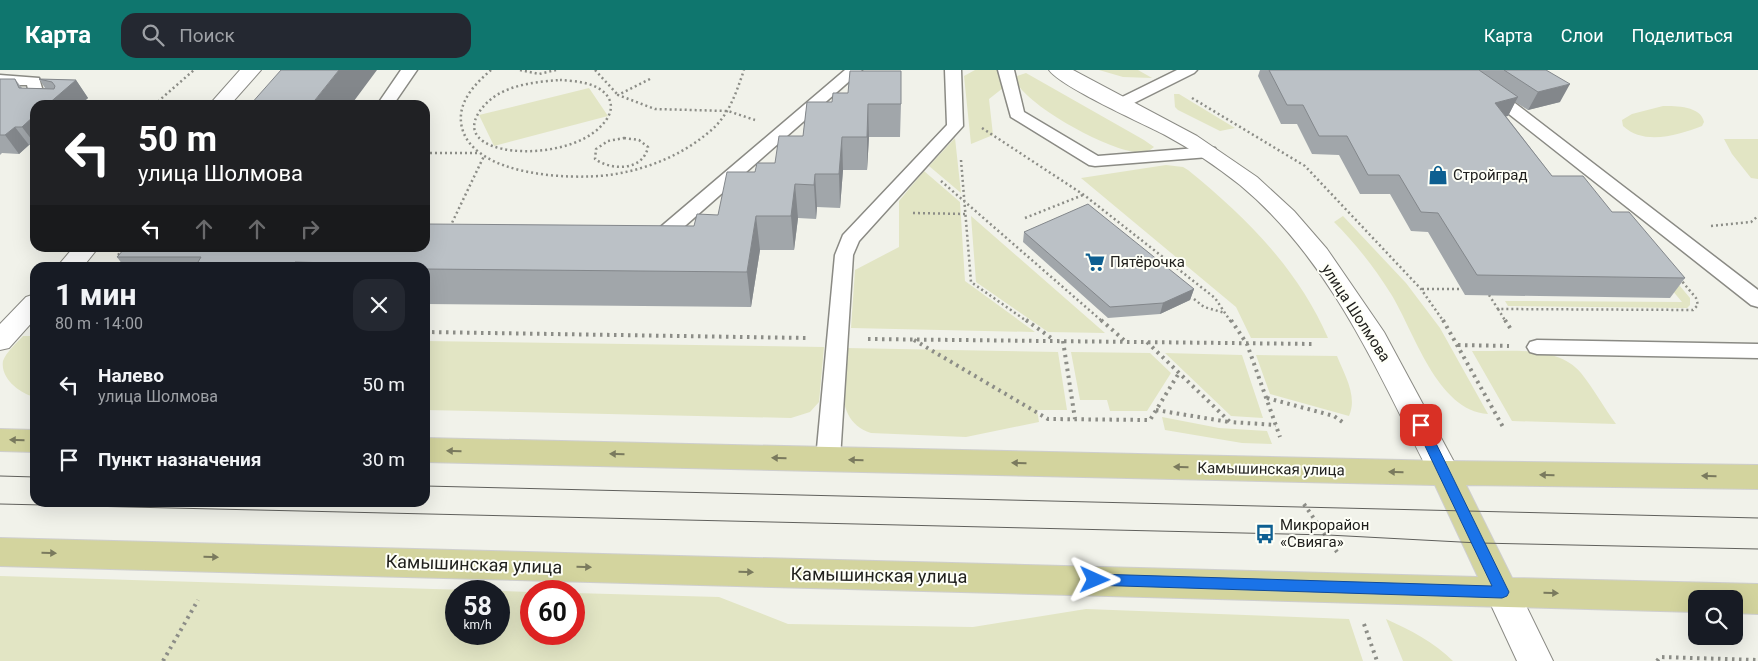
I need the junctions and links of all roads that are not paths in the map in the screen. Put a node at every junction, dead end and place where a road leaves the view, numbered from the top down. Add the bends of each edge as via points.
1 (251, 70) edge
2 (409, 70) edge
3 (854, 70) edge
4 (936, 70) edge
5 (953, 70) edge
6 (1006, 70) edge
7 (1059, 70) edge
8 (1189, 70) edge
9 (1455, 70) edge
10 (0, 80) edge
11 (38, 100) edge
12 (224, 100) edge
13 (388, 100) edge
14 (1122, 103) junction
15 (1209, 152) junction
16 (633, 236) edge
17 (82, 252) edge
18 (73, 262) edge
19 (1758, 300) edge
20 (30, 308) edge
21 (0, 341) edge
22 (1529, 347) road end
23 (1758, 351) edge
24 (0, 440) edge
25 (30, 440) edge
26 (430, 450) edge
27 (828, 459) junction
28 (1445, 473) junction
29 (1758, 477) edge
30 (0, 552) edge
31 (1502, 592) junction
32 (1758, 599) edge
33 (1535, 661) edge

1 - 12 street
2 - 13 lane
3 - 16 lane via 662,236
4 - 5 lane
5 - 27 lane via 955,126 850,239 844,255
6 - 15 lane via 1016,114 1095,161
7 - 14 street, улица Шолмова
8 - 14 lane
9 - 19 lane via 1501,100
10 - 11 lane via 34,81
14 - 15 street, улица Шолмова
15 - 28 street, улица Шолмова via 1248,181 1292,223 1341,284 1379,345
17 - 18 street
20 - 21 street
22 - 23 lane
25 -> 24 main road
27 -> 26 main road, Камышинская улица
28 -> 27 main road, Камышинская улица
29 -> 28 main road, Камышинская улица
28 - 31 main road, улица Шолмова
30 -> 31 main road, Камышинская улица
31 -> 32 main road, Камышинская улица
31 - 33 street, улица Шолмова

